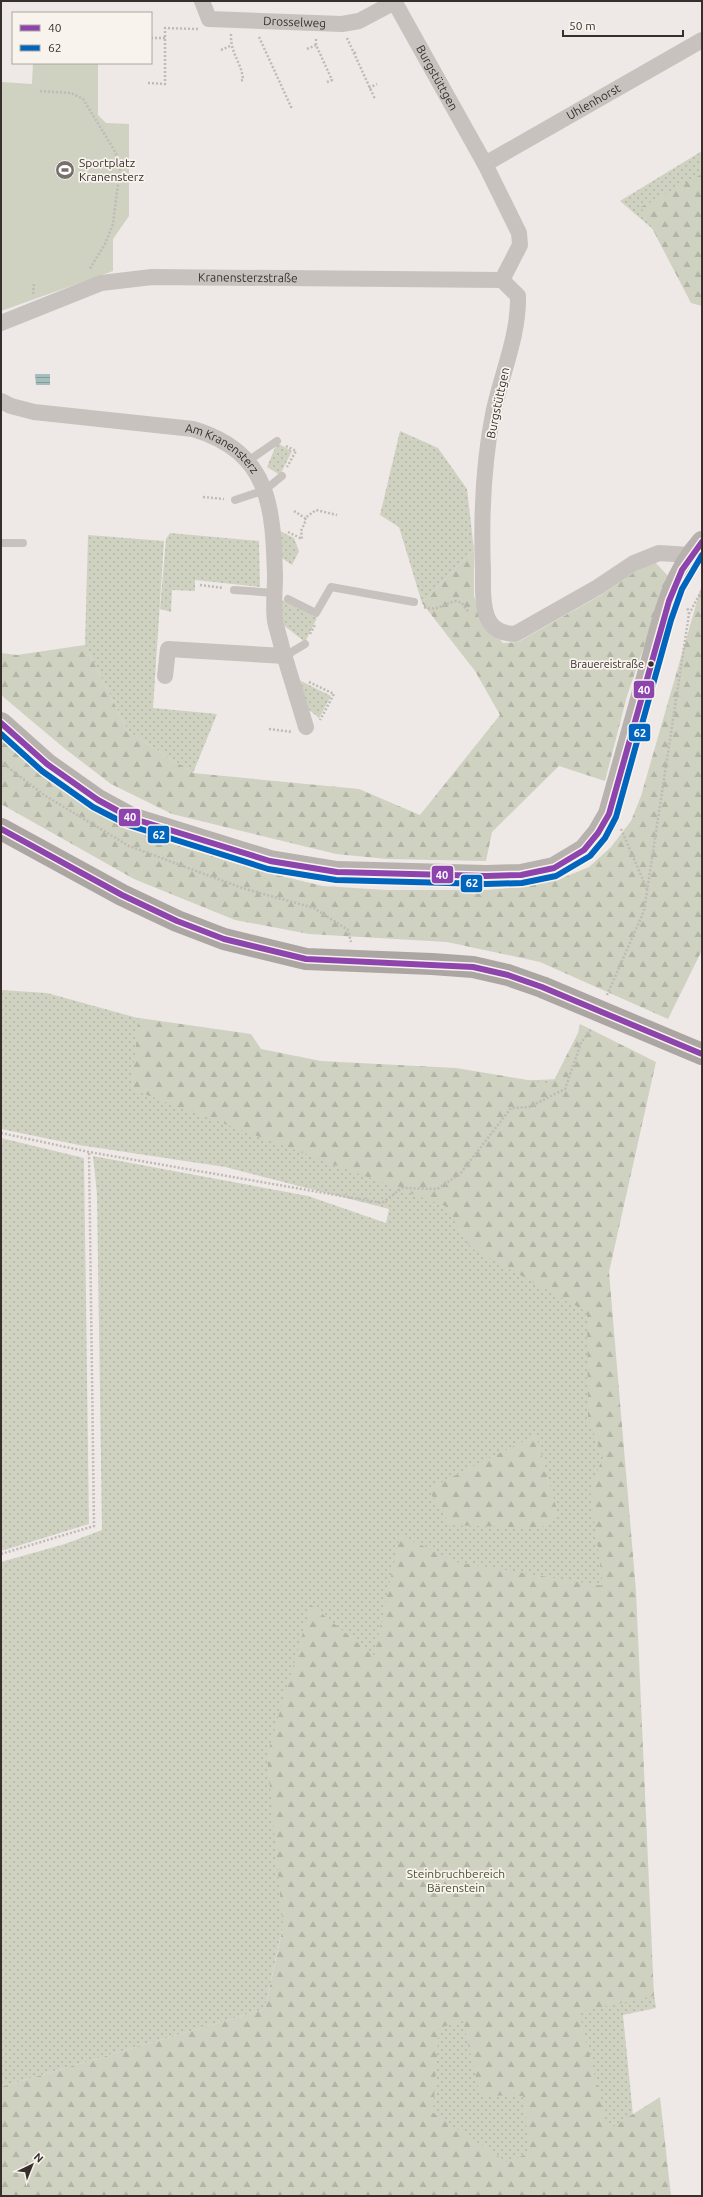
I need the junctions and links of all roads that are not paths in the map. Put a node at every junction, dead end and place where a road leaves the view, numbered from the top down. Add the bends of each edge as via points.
1 (202, 1) edge
2 (394, 2) edge
3 (702, 40) edge
4 (485, 164) junction
5 (502, 280) junction
6 (1, 323) edge
7 (1, 401) edge
8 (277, 441) road end
9 (248, 461) junction
10 (282, 476) dead end
11 (266, 490) junction
12 (236, 500) road end
13 (1, 543) edge
14 (23, 544) dead end
15 (696, 548) edge
16 (234, 590) road end
17 (281, 596) junction
18 (414, 602) dead end
19 (305, 644) dead end
20 (285, 656) junction
21 (165, 676) dead end
22 (1, 723) edge
23 (306, 727) dead end
24 (1, 829) edge
25 (702, 1054) edge

1 - 2 street, Drosselweg via 209,19 342,24 359,21
2 - 4 street, Burgstüttgen
3 - 4 street, Uhlenhorst
4 - 5 street, Burgstüttgen via 519,233 520,245
5 - 6 street, Kranensterzstraße via 152,277 101,283 34,304
5 - 15 street, Burgstüttgen via 518,296 518,314 493,414 485,481 483,594 488,619 494,628 505,634 515,634 598,587 634,563 659,553
7 - 9 street, Am Kranensterz via 34,412 193,428 215,435 239,451
8 - 9 lane
9 - 11 street, Am Kranensterz
10 - 11 lane
11 - 12 lane
11 - 17 street, Am Kranensterz
13 - 14 lane
15 - 22 street via 681,571 667,607 609,814 584,850 554,868 521,875 396,874 337,872 270,861 131,818 98,800 47,764
16 - 17 lane
17 - 18 lane via 316,613 331,587
17 - 20 street, Am Kranensterz via 275,622
19 - 20 lane
20 - 21 street via 168,649
20 - 23 street, Am Kranensterz
24 - 25 main road via 122,895 177,922 224,939 306,959 473,967 508,975

